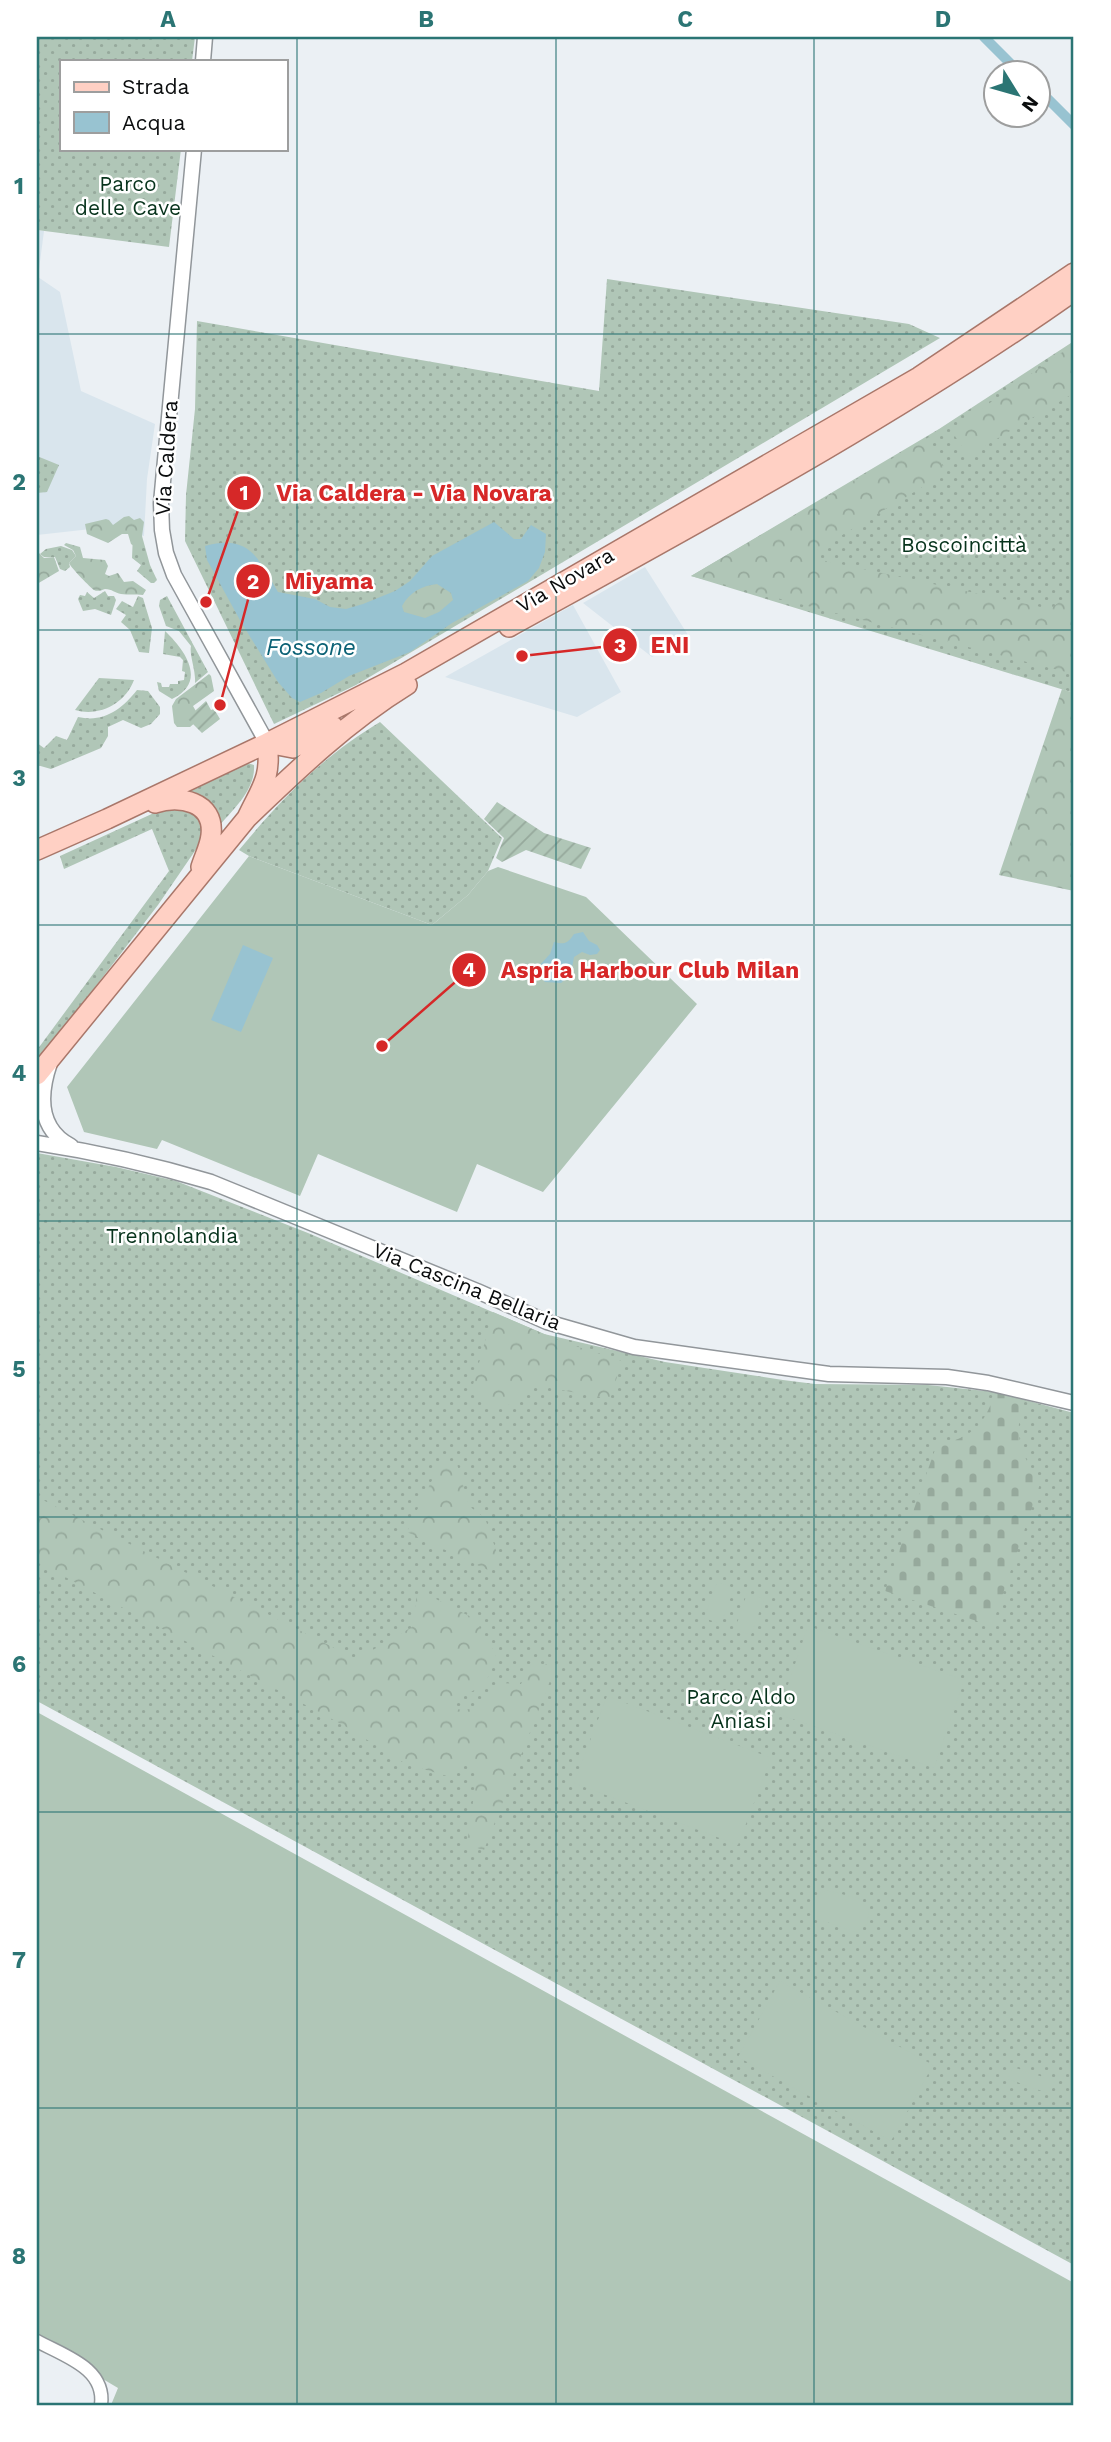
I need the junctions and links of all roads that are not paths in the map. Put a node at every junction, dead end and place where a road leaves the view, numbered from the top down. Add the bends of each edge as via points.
1 (205, 37) edge
2 (202, 60) edge
3 (194, 150) edge
4 (1074, 273) edge
5 (1074, 291) edge
6 (385, 699) junction
7 (267, 743) junction
8 (247, 818) junction
9 (107, 819) junction
10 (37, 850) edge
11 (196, 881) junction
12 (51, 1060) junction
13 (37, 1075) edge
14 (37, 1143) edge
15 (79, 1150) junction
16 (1074, 1403) edge
17 (37, 2341) edge
18 (101, 2405) edge

1 - 2 street
3 - 7 street, Via Caldera via 162,530 174,575
4 - 7 main road, Via Novara via 919,377 406,673
5 - 6 main road, Via Novara via 975,360 867,424
6 - 7 main road via 293,748
6 - 8 main road, Via Novara via 320,748
7 - 8 main road via 268,774
7 - 9 main road, Via Novara
8 - 11 main road, Via Cascina Bellaria
9 - 10 main road, Via Novara
9 - 11 main road via 164,800 181,799 201,806 210,820 211,835
11 - 12 main road, Via Cascina Bellaria
12 - 13 main road, Via Cascina Bellaria
12 - 15 street, Via Cascina Bellaria via 43,1097 45,1116 57,1136
14 - 15 street, Via Cascina Bellaria
15 - 16 street, Via Cascina Bellaria via 211,1182 547,1322 634,1346 830,1374 988,1382
17 - 18 street via 88,2369 101,2389

